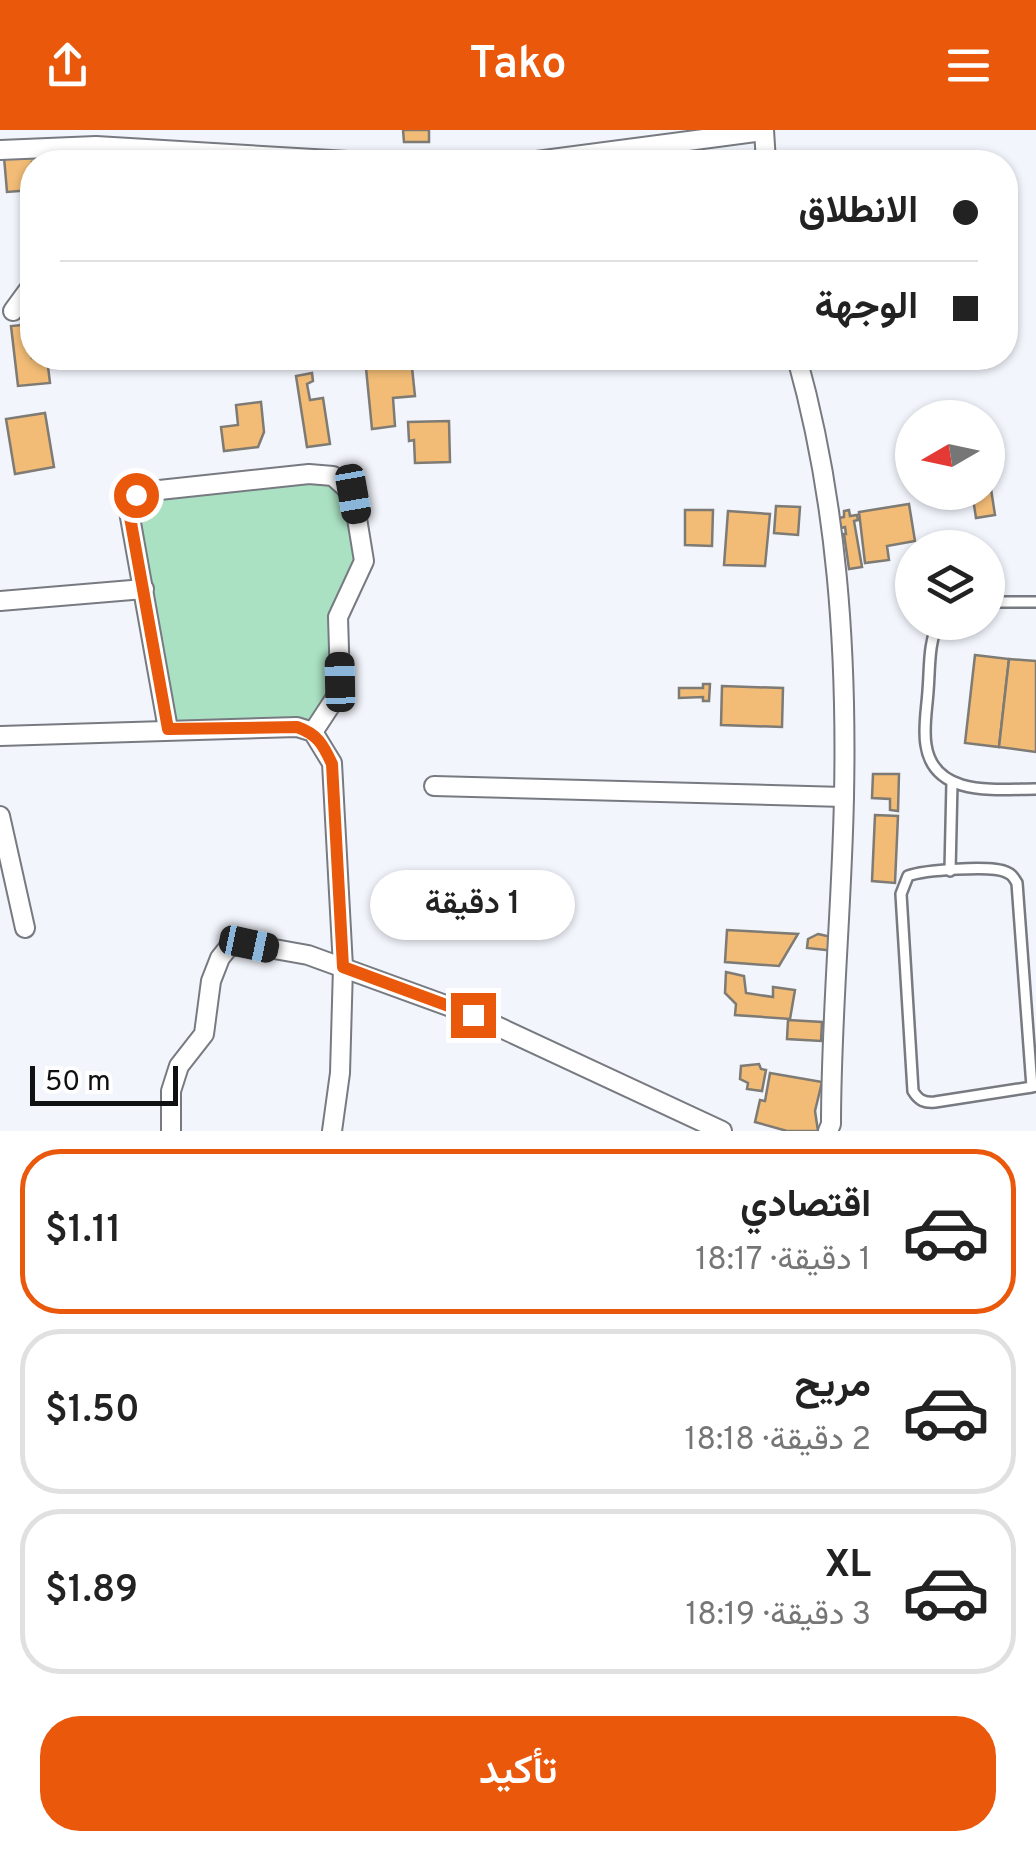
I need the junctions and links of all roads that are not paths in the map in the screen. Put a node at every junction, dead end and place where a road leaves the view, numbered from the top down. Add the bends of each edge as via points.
1 (22, 130) edge
2 (764, 130) edge
3 (0, 150) edge
4 (22, 150) joint
5 (617, 150) edge
6 (20, 301) edge
7 (13, 311) dead end
8 (800, 370) edge
9 (144, 589) junction
10 (0, 601) edge
11 (1005, 602) edge
12 (1036, 602) edge
13 (933, 640) edge
14 (168, 729) junction
15 (313, 732) junction
16 (0, 736) edge
17 (952, 782) junction
18 (434, 786) dead end
19 (1036, 789) edge
20 (844, 797) junction
21 (0, 816) edge
22 (950, 872) junction
23 (25, 928) dead end
24 (343, 967) junction
25 (1034, 1087) edge
26 (171, 1131) edge
27 (332, 1131) edge
28 (722, 1131) edge
29 (828, 1131) edge

1 - 4 street
2 - 5 street
3 - 4 street
6 - 7 street
8 - 20 street via 828,505 843,643
9 - 10 street
9 - 14 street
9 - 15 street via 130,498 309,474 343,482 353,494 364,561 338,617 336,697
11 - 12 lane
13 - 17 lane via 925,742 934,765
14 - 15 street
14 - 16 street
15 - 24 street via 332,764
17 - 19 lane
17 - 22 lane
18 - 20 street
20 - 29 street
21 - 23 street
22 - 25 lane via 998,870 1017,883
22 - 25 lane via 914,873 902,887 913,1092 929,1102
24 - 26 street via 241,943 223,952 211,981 204,1034 175,1078
24 - 27 street
24 - 28 street via 473,1015

